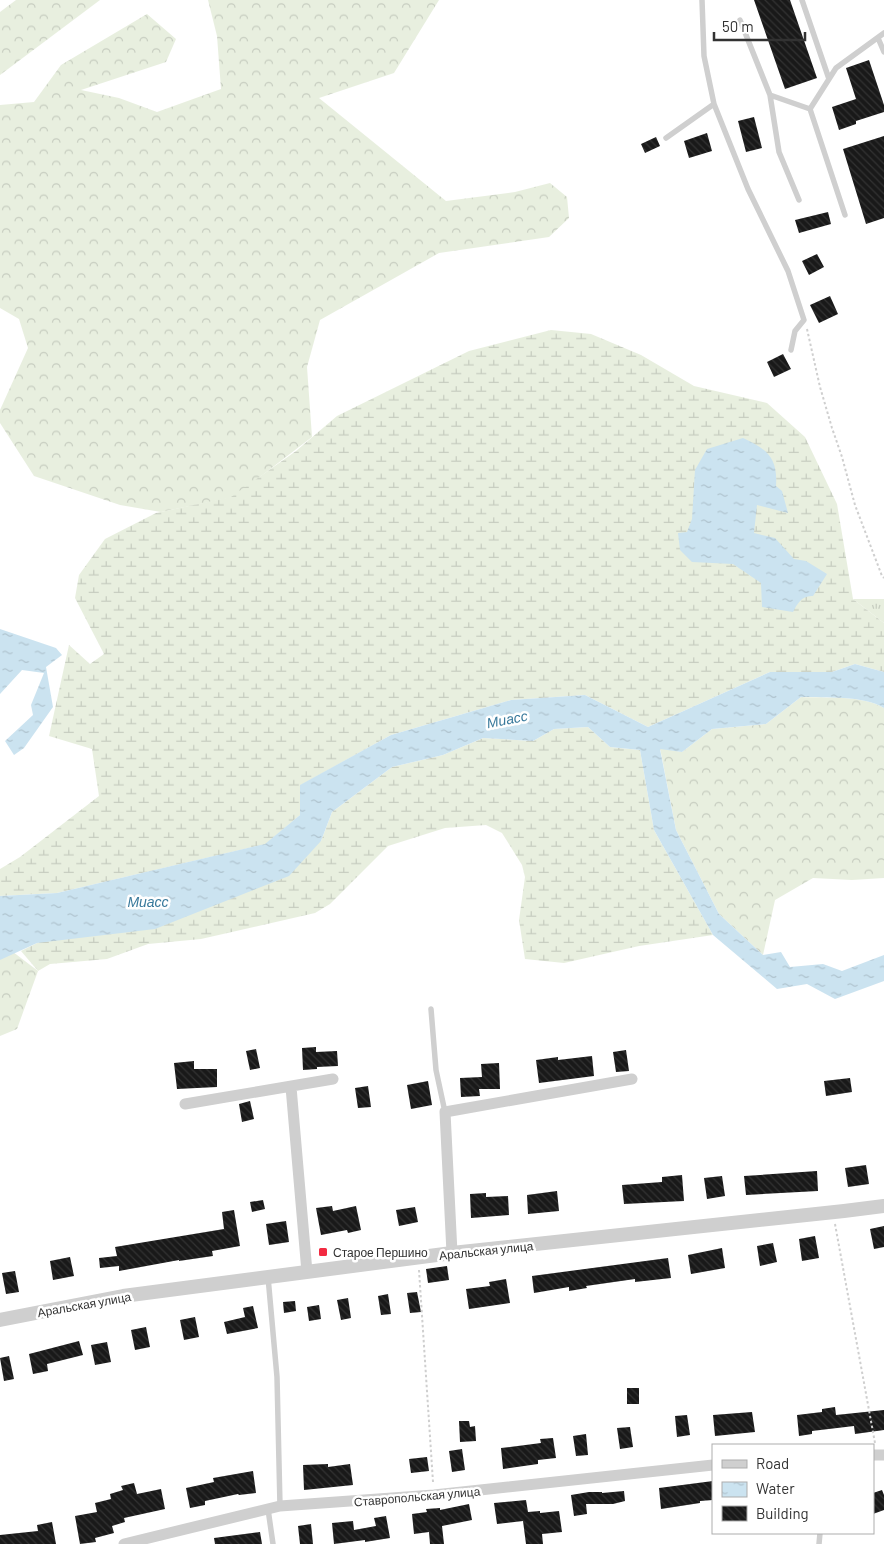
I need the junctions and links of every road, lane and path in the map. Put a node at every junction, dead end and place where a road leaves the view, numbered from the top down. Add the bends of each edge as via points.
1 (702, 0) edge
2 (802, 0) edge
3 (740, 20) dead end
4 (884, 33) edge
5 (878, 38) junction
6 (884, 52) edge
7 (829, 79) junction
8 (770, 95) junction
9 (714, 104) junction
10 (810, 109) junction
11 (666, 138) dead end
12 (799, 200) dead end
13 (846, 215) dead end
14 (804, 320) junction
15 (791, 350) dead end
16 (884, 578) edge
17 (431, 1009) dead end
18 (333, 1079) dead end
19 (632, 1079) dead end
20 (291, 1087) junction
21 (185, 1104) dead end
22 (445, 1112) junction
23 (884, 1206) edge
24 (833, 1213) junction
25 (452, 1253) junction
26 (418, 1258) junction
27 (307, 1272) junction
28 (268, 1277) junction
29 (0, 1320) edge
30 (878, 1455) edge
31 (712, 1465) edge
32 (434, 1496) junction
33 (280, 1506) junction
34 (268, 1509) junction
35 (124, 1544) edge
36 (273, 1544) edge

1 - 9 lane via 704,56
2 - 7 lane
3 - 8 lane
4 - 5 lane
5 - 6 lane
5 - 7 lane via 836,68
7 - 10 lane
8 - 10 lane
8 - 12 lane via 779,152
9 - 11 lane
9 - 14 lane via 748,189 788,271
10 - 13 lane
14 - 15 lane via 795,332
14 - 16 path via 855,505
17 - 22 lane via 436,1070
18 - 20 street
19 - 22 street
20 - 21 street
20 - 27 street
22 - 25 street
23 - 24 street, Аральская улица
24 - 25 street, Аральская улица
24 - 30 path
25 - 26 street, Аральская улица
26 - 27 street, Аральская улица
26 - 32 path
27 - 28 street, Аральская улица
28 - 29 street, Аральская улица via 123,1296
28 - 33 lane via 277,1377
31 - 32 street, Ставропольская улица
32 - 33 street, Ставропольская улица
33 - 34 street, Ставропольская улица
34 - 35 street, Ставропольская улица
34 - 36 lane

